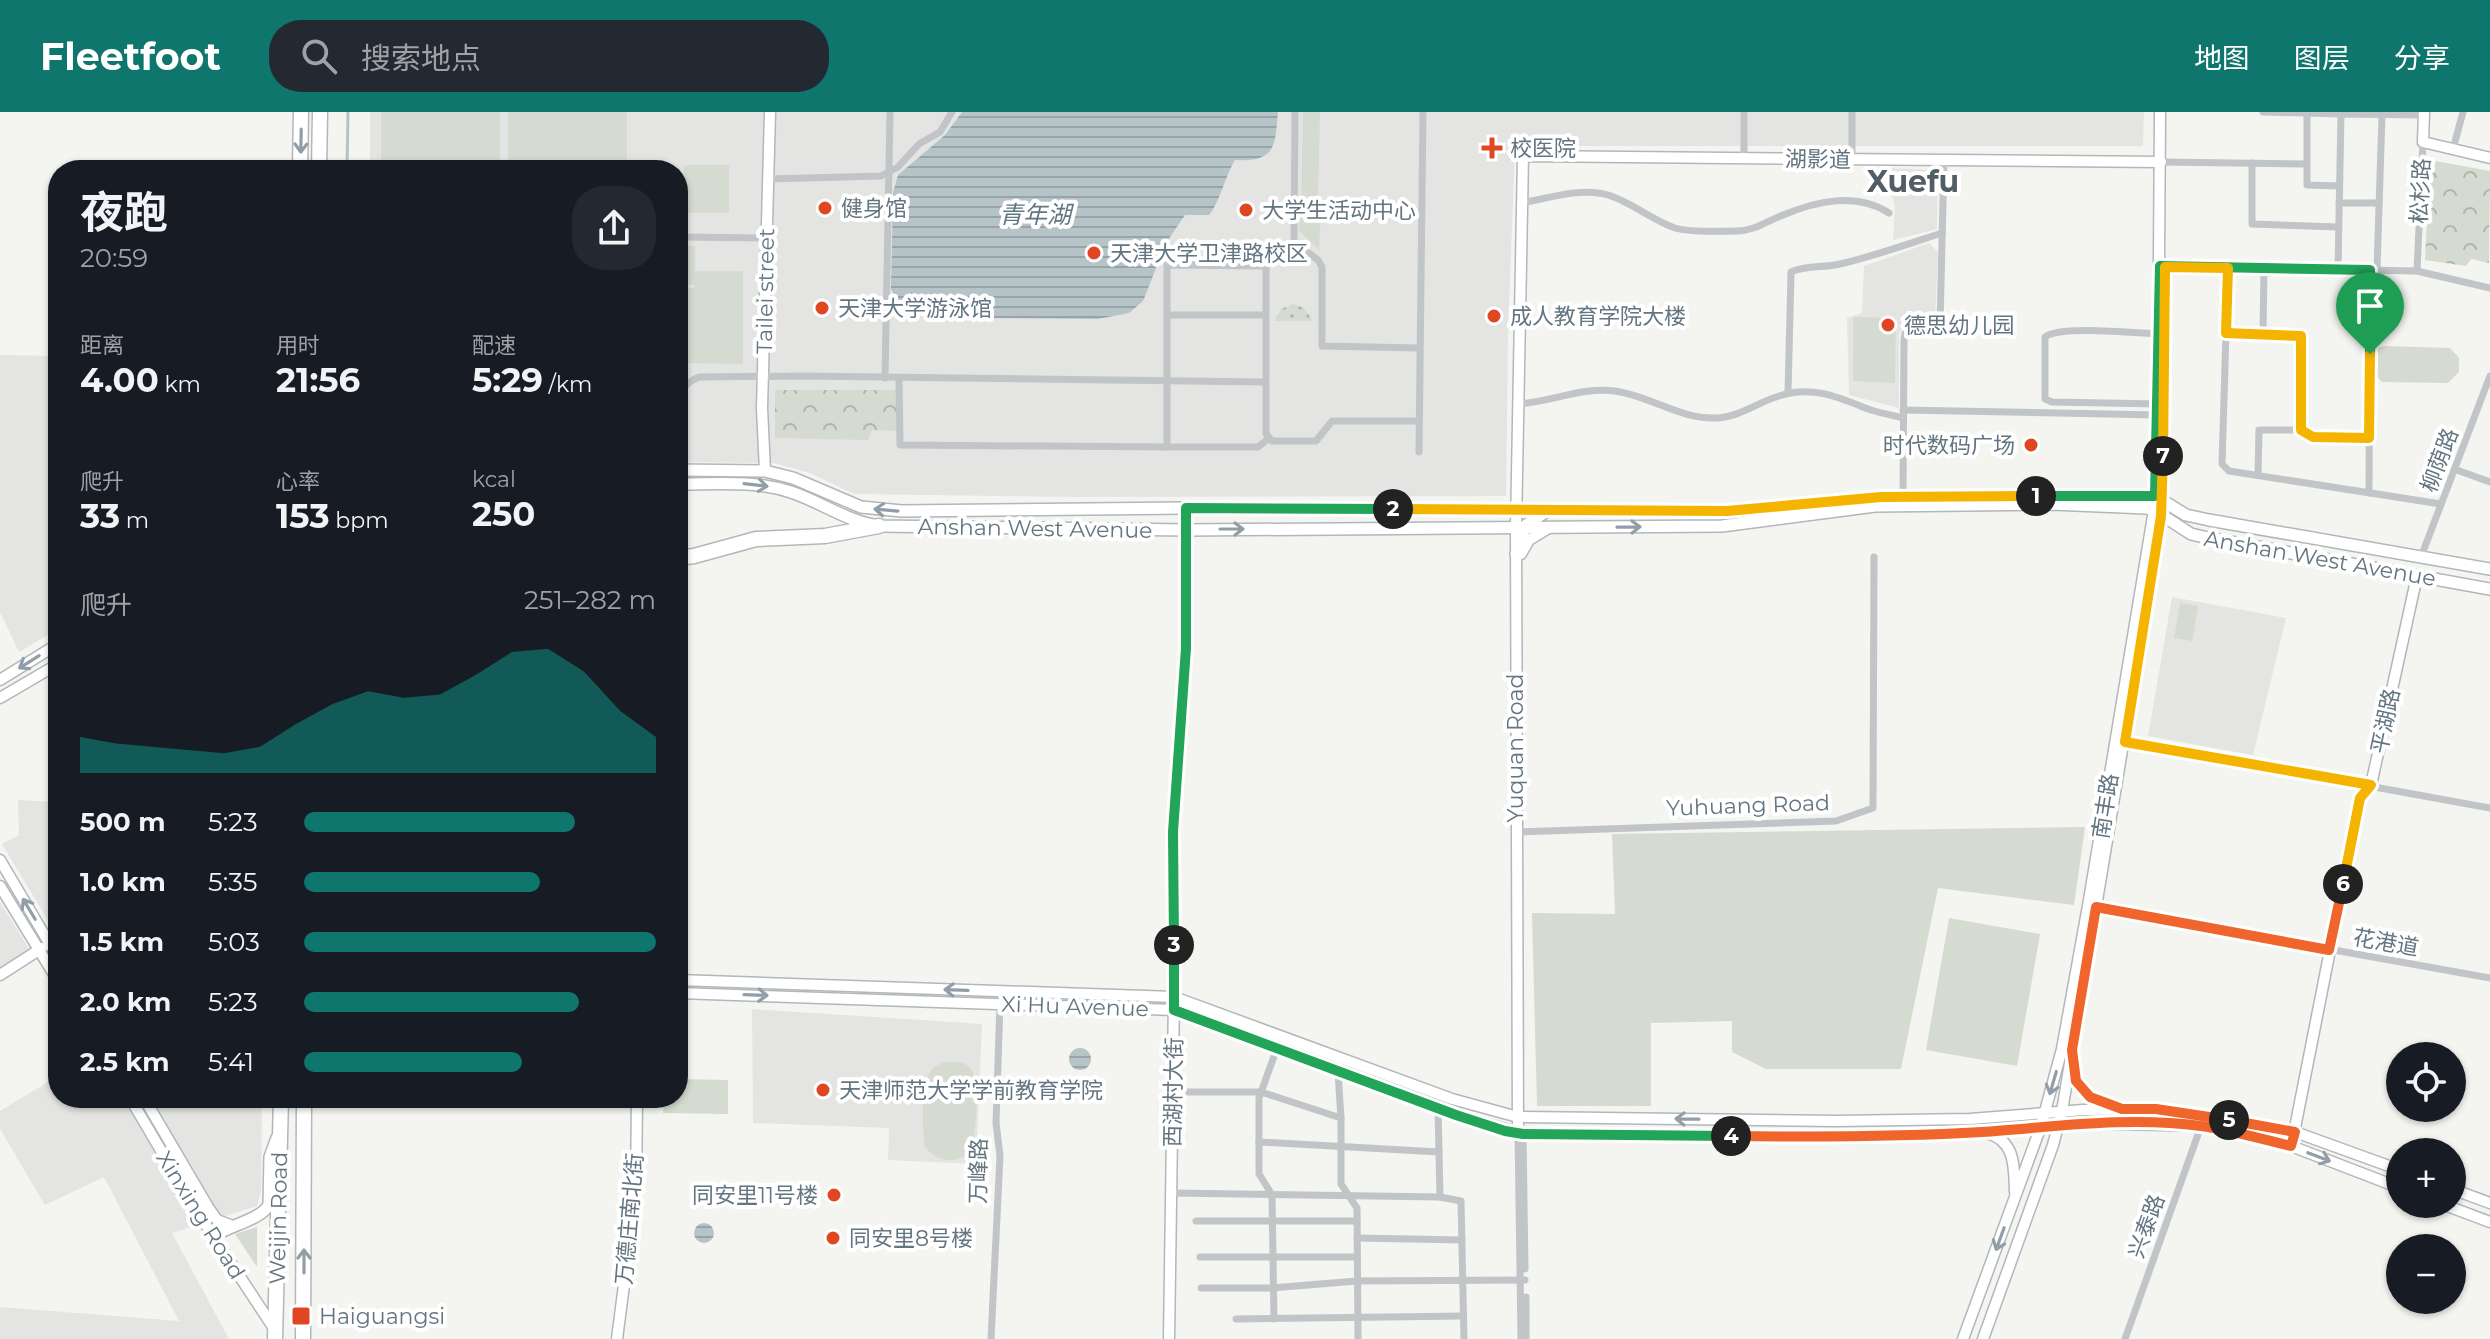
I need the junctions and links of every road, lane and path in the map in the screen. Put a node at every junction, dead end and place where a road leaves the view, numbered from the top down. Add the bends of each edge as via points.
1 (301, 112) edge
2 (320, 112) edge
3 (770, 112) edge
4 (890, 112) edge
5 (952, 112) edge
6 (1295, 112) edge
7 (1423, 112) edge
8 (1744, 112) edge
9 (1852, 112) edge
10 (2162, 112) edge
11 (2263, 112) edge
12 (2463, 112) edge
13 (2307, 113) edge
14 (2341, 114) junction
15 (2424, 114) edge
16 (2382, 115) junction
17 (2423, 142) junction
18 (2453, 149) junction
19 (1744, 158) junction
20 (2490, 158) edge
21 (1852, 159) junction
22 (300, 160) edge
23 (319, 160) edge
24 (1944, 160) junction
25 (2163, 162) junction
26 (2252, 163) junction
27 (2306, 164) junction
28 (889, 174) junction
29 (768, 179) junction
30 (2339, 186) junction
31 (1525, 202) junction
32 (2339, 203) junction
33 (2379, 203) junction
34 (1889, 213) dead end
35 (2338, 227) junction
36 (1942, 233) junction
37 (688, 237) edge
38 (767, 238) junction
39 (1294, 242) junction
40 (1266, 266) junction
41 (2162, 266) junction
42 (2228, 268) junction
43 (2264, 269) junction
44 (2338, 270) junction
45 (2374, 270) junction
46 (2417, 271) junction
47 (2490, 288) edge
48 (1167, 315) junction
49 (1264, 315) junction
50 (2226, 333) junction
51 (2158, 334) junction
52 (2263, 334) junction
53 (1418, 348) junction
54 (763, 377) junction
55 (885, 378) junction
56 (899, 378) junction
57 (2489, 380) edge
58 (1168, 382) junction
59 (1264, 382) junction
60 (688, 383) edge
61 (1788, 393) junction
62 (1521, 404) junction
63 (2158, 409) junction
64 (1903, 414) junction
65 (1418, 421) junction
66 (2301, 430) junction
67 (2369, 438) junction
68 (1268, 439) junction
69 (1167, 447) junction
70 (1419, 452) dead end
71 (2454, 469) junction
72 (688, 470) edge
73 (765, 471) junction
74 (2258, 475) junction
75 (2490, 482) edge
76 (688, 484) edge
77 (2369, 493) junction
78 (1903, 497) junction
79 (2159, 498) junction
80 (2441, 504) junction
81 (1186, 508) junction
82 (1519, 510) junction
83 (1552, 510) junction
84 (2158, 513) junction
85 (879, 526) junction
86 (1551, 528) junction
87 (1520, 529) junction
88 (1187, 530) junction
89 (1518, 554) junction
90 (688, 557) edge
91 (1874, 557) dead end
92 (2421, 557) junction
93 (2490, 569) edge
94 (2417, 576) junction
95 (2490, 589) edge
96 (48, 650) edge
97 (48, 670) edge
98 (0, 680) edge
99 (0, 698) edge
100 (2120, 741) junction
101 (2371, 785) junction
102 (2490, 808) edge
103 (1518, 832) junction
104 (0, 860) edge
105 (0, 886) edge
106 (2092, 906) junction
107 (48, 942) edge
108 (48, 945) edge
109 (39, 950) junction
110 (2329, 950) junction
111 (48, 965) edge
112 (0, 975) edge
113 (2490, 978) edge
114 (688, 980) edge
115 (688, 993) edge
116 (1174, 997) junction
117 (1000, 1003) junction
118 (1174, 1010) junction
119 (1277, 1048) junction
120 (2072, 1050) junction
121 (1343, 1059) junction
122 (1338, 1072) junction
123 (1173, 1092) junction
124 (1261, 1092) junction
125 (1520, 1099) junction
126 (136, 1108) edge
127 (150, 1108) edge
128 (281, 1108) edge
129 (304, 1108) edge
130 (637, 1108) edge
131 (1438, 1108) junction
132 (1486, 1109) junction
133 (2122, 1109) junction
134 (2062, 1111) junction
135 (2044, 1112) junction
136 (1518, 1116) junction
137 (1341, 1118) junction
138 (1469, 1119) junction
139 (2059, 1125) junction
140 (2041, 1126) junction
141 (2201, 1126) junction
142 (280, 1130) junction
143 (1981, 1132) junction
144 (2295, 1132) junction
145 (1520, 1134) junction
146 (1259, 1142) junction
147 (1341, 1145) junction
148 (2291, 1146) junction
149 (1439, 1152) junction
150 (2386, 1165) edge
151 (2386, 1183) edge
152 (1171, 1193) junction
153 (2466, 1193) edge
154 (1272, 1195) junction
155 (1351, 1196) junction
156 (1440, 1197) junction
157 (2015, 1197) junction
158 (2489, 1200) edge
159 (2466, 1213) edge
160 (1196, 1221) dead end
161 (1273, 1221) junction
162 (1357, 1221) junction
163 (2490, 1222) edge
164 (230, 1225) junction
165 (214, 1236) junction
166 (1357, 1238) junction
167 (1462, 1240) junction
168 (1200, 1257) dead end
169 (1273, 1257) junction
170 (1357, 1257) junction
171 (1523, 1280) junction
172 (1357, 1281) junction
173 (1463, 1281) junction
174 (1201, 1288) dead end
175 (1274, 1288) junction
176 (1463, 1316) junction
177 (1357, 1317) junction
178 (1236, 1319) dead end
179 (1274, 1319) junction
180 (275, 1334) edge
181 (303, 1339) edge
182 (617, 1339) edge
183 (991, 1339) edge
184 (1169, 1339) edge
185 (1358, 1339) edge
186 (1464, 1339) edge
187 (1524, 1339) edge
188 (1963, 1339) edge
189 (1983, 1339) edge
190 (2125, 1339) edge

1 -> 22 highway
2 - 23 highway
3 - 29 street, Tailei street
4 - 28 street
5 - 28 street via 940,132 919,144
6 - 39 street
7 - 53 street
8 - 19 street
9 - 21 street
10 - 25 street, 南丰路
11 - 13 street
12 - 18 street
13 - 14 street
13 - 27 street
14 - 16 street
14 - 30 street
15 - 16 street
15 - 17 street, 松杉路
16 - 33 street
17 - 18 street
17 - 46 street, 松杉路
18 - 20 street
19 - 21 street, 湖影道
19 - 31 street, 湖影道 via 1526,156
21 - 24 street, 湖影道
24 - 25 street, 湖影道
24 - 36 street
25 - 26 street
25 - 41 street, 南丰路
26 - 27 street
26 - 35 street via 2252,224
27 - 30 street via 2307,185
28 - 29 street
28 - 55 street
29 - 38 street, Tailei street
30 - 32 street
31 - 34 street via 1607,195 1676,228 1709,231 1758,227 1837,200 1858,201
31 - 62 street
32 - 33 street
32 - 35 street
33 - 45 street
35 - 44 street
36 - 61 street via 1868,257 1791,272
36 - 64 street via 1940,325 1905,333
37 - 38 street
38 - 54 street, Tailei street
39 - 40 street
39 - 53 street via 1322,267 1322,346
40 - 48 street via 1167,265
40 - 49 street
41 - 42 street
41 - 51 street, 南丰路
41 - 79 street, 南丰路
42 - 43 street
42 - 50 street
43 - 44 street
43 - 52 street
44 - 45 street
45 - 46 street
45 - 67 street
46 - 47 street
48 - 49 street
48 - 58 street
49 - 59 street
50 - 52 street
50 - 74 street via 2222,464 2229,471
51 - 63 street, 南丰路
51 - 63 street via 2051,331 2045,337 2045,399
52 - 66 street via 2301,336
53 - 65 street
54 - 55 street
54 - 60 street via 699,377
54 - 73 street, Tailei street
55 - 56 street
56 - 58 street
56 - 69 street via 900,445
57 - 71 street, 柳荫路
58 - 59 street
58 - 69 street
59 - 68 street
61 - 62 street via 1719,418 1681,414 1635,395 1598,390
61 - 64 street via 1834,394 1868,409
62 - 82 street
63 - 64 street
63 - 79 street, 南丰路
64 - 78 street
65 - 68 street via 1332,421 1316,441
65 - 70 street
66 - 67 street via 2313,437
66 - 74 street via 2259,430
67 - 77 street
68 - 69 street via 1258,447
71 - 75 street
71 - 80 street, 柳荫路
72 - 73 main road, Anshan West Avenue
81 -> 73 main road, Anshan West Avenue via 878,509
74 - 77 street
76 -> 85 main road, Anshan West Avenue via 765,486
77 - 80 street
78 - 79 main road, Anshan West Avenue
78 - 83 main road, Anshan West Avenue via 1752,510
79 - 84 street, 南丰路
79 - 92 main road, Anshan West Avenue via 2186,515
80 - 92 street, 柳荫路
81 - 82 main road, Anshan West Avenue
81 - 88 street, 西湖村大街
82 - 83 main road, Anshan West Avenue
82 - 87 street
83 - 87 main road
86 -> 84 main road, Anshan West Avenue via 1722,526 1875,506 2078,504
84 - 94 main road, Anshan West Avenue via 2191,534
84 - 100 street, 南丰路
85 - 88 main road, Anshan West Avenue
85 - 90 highway via 825,536 756,539
86 - 87 main road, Anshan West Avenue
86 - 89 street via 1533,536
88 -> 87 main road, Anshan West Avenue
87 - 89 main road
88 - 116 street, 西湖村大街 via 1186,648 1173,832
89 - 103 street, Yuquan Road
91 - 103 street, Yuhuang Road via 1873,808 1836,821
92 - 93 main road, Anshan West Avenue
94 - 95 main road, Anshan West Avenue
94 - 101 street, 平湖路
96 -> 98 street
97 - 99 street
100 - 101 street
100 - 106 street, 南丰路
101 - 102 street
101 - 110 street, 平湖路 via 2360,798
103 - 125 street, Yuquan Road
107 -> 104 street
105 - 109 street
106 - 110 street, 花港道
106 - 120 street, 南丰路
106 -> 135 street, 南丰路
108 - 109 street
109 - 111 street
109 - 112 street
110 - 113 street, 花港道
110 - 144 street, 平湖路
116 -> 114 street, Xi Hu Avenue
115 -> 117 street, Xi Hu Avenue
116 - 118 street, 西湖村大街
116 - 121 street, Xi Hu Avenue
117 - 118 street, Xi Hu Avenue
117 - 183 street, 万峰路 via 1000,1156
118 - 119 street, Xi Hu Avenue
118 - 123 street, 西湖村大街
119 - 122 street, Xi Hu Avenue
119 - 124 street
120 - 133 street via 2074,1073 2084,1092
120 - 134 street, 南丰路
121 - 122 street
121 - 132 street, Xi Hu Avenue
122 - 131 street, Xi Hu Avenue
122 - 137 street
123 - 124 street
123 - 152 street, 西湖村大街
124 - 137 street
124 - 146 street
125 - 132 street via 1509,1111
125 - 136 street, Yuquan Road
126 - 165 street, Xinxing Road
127 - 164 street via 208,1207 217,1220
128 - 142 highway, Weijin Road
181 -> 129 highway, Weijin Road
130 - 182 street, 万德庄南北街 via 636,1192
131 - 138 street, Xi Hu Avenue
131 - 149 street
132 - 136 street, Xi Hu Avenue
133 - 134 street
133 - 144 street via 2180,1112
134 - 135 street
134 - 139 street, 南丰路
135 -> 136 street via 1836,1121
135 - 140 street, 南丰路
136 - 138 street via 1500,1122
136 - 145 street, Yuquan Road
137 - 147 street
138 - 145 street, Xi Hu Avenue
139 - 140 street, Xi Hu Avenue
139 - 141 street, Xi Hu Avenue
139 - 189 street, 南丰路
140 - 143 street, Xi Hu Avenue
140 - 157 street, 南丰路
141 - 148 street, Xi Hu Avenue
141 - 190 street, 兴泰路
142 - 164 main road via 270,1157 266,1211
142 - 180 highway, Weijin Road
143 - 145 street, Xi Hu Avenue via 1838,1137
143 - 157 street via 1997,1136 2011,1150
144 - 148 street, 平湖路
144 - 150 street
145 - 171 street, Yuquan Road
146 - 147 street
146 - 154 street via 1259,1174
147 - 149 street
147 - 155 street via 1341,1184
148 -> 151 street, Xi Hu Avenue
149 - 156 street
152 - 154 street
152 - 184 street, 西湖村大街
153 - 158 street
154 - 155 street
154 - 161 street
155 - 156 street
155 - 162 street
156 - 167 street via 1461,1201
157 -> 188 street, 南丰路
159 - 163 street
160 - 161 street
161 - 162 street
161 - 169 street
162 - 166 street
164 - 165 main road
165 - 180 street, Xinxing Road
166 - 167 street
166 - 170 street
167 - 173 street
168 - 169 street
169 - 170 street
169 - 175 street
170 - 172 street
171 - 173 street
171 - 187 street, Yuquan Road
172 - 173 street
172 - 175 street
172 - 177 street
173 - 176 street
174 - 175 street
175 - 179 street
176 - 177 street
176 - 186 street
177 - 179 street
177 - 185 street
178 - 179 street

